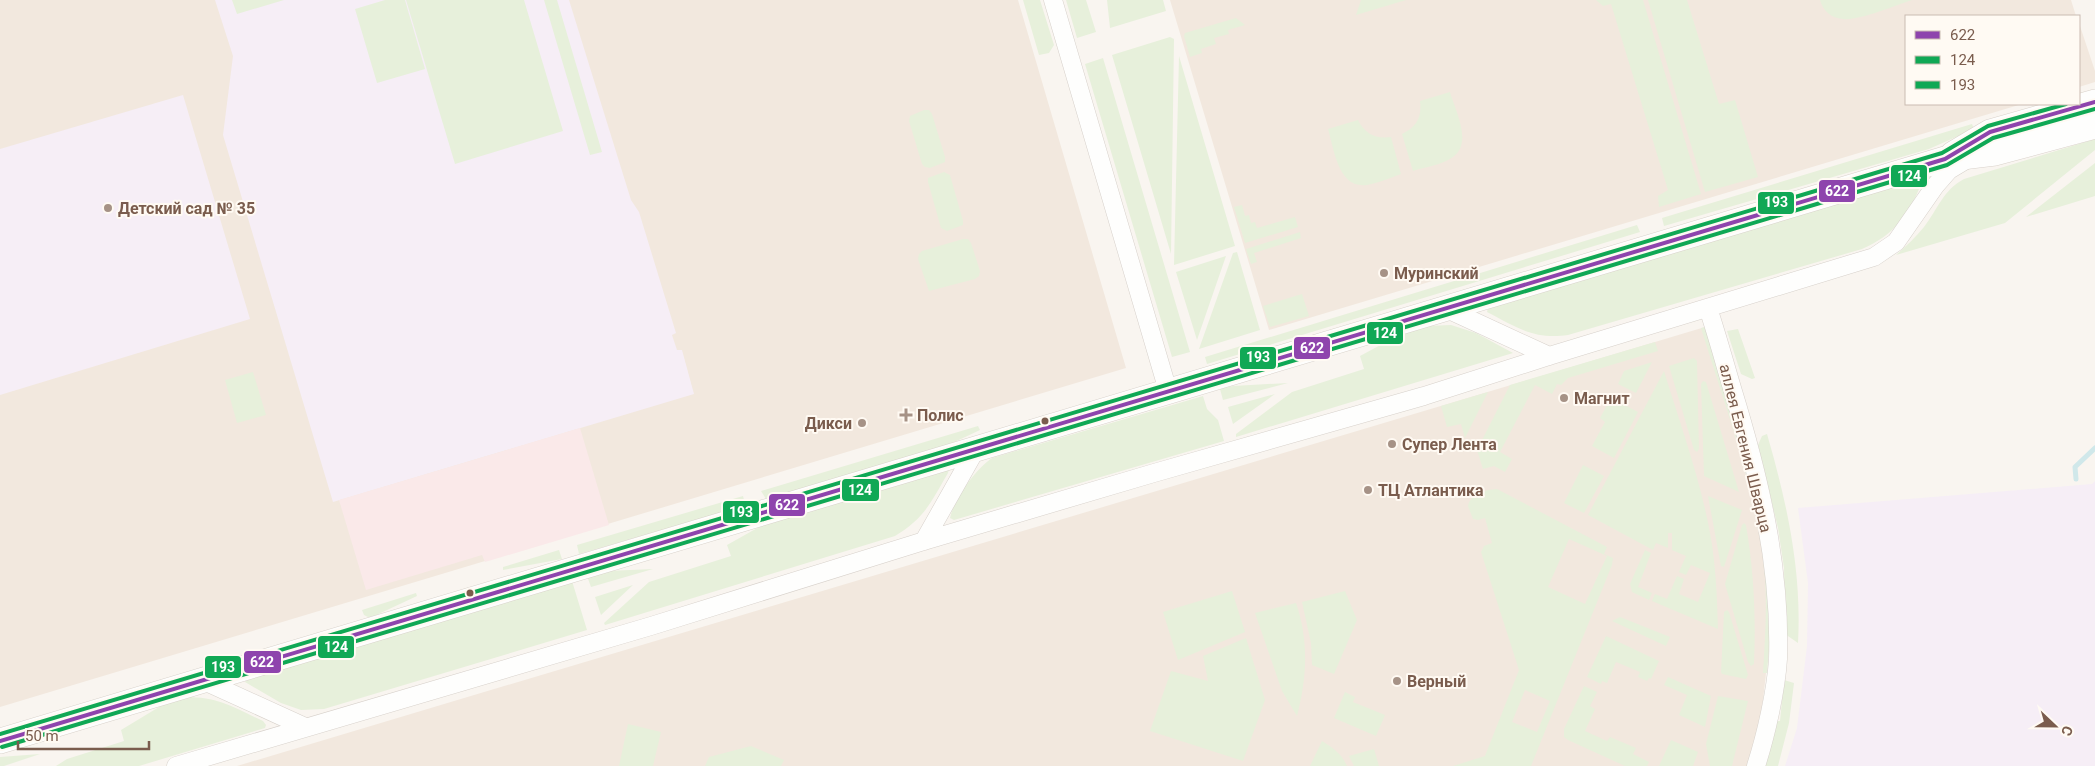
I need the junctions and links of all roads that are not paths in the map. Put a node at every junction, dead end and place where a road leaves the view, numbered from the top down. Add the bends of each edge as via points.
1 (1053, 0) edge
2 (2095, 102) edge
3 (2095, 126) edge
4 (1974, 156) junction
5 (1944, 159) junction
6 (1445, 308) junction
7 (1708, 308) junction
8 (1549, 356) junction
9 (1168, 391) junction
10 (976, 449) junction
11 (924, 541) junction
12 (202, 680) junction
13 (305, 727) junction
14 (0, 741) edge
15 (176, 766) edge
16 (1756, 766) edge

1 - 9 street
2 - 5 street via 1990,132
3 - 4 street
4 - 5 street
4 - 7 street via 1949,170 1896,242 1874,257
5 - 6 street
6 - 8 street
6 - 9 street
7 - 8 street
7 - 16 street, аллея Евгения Шварца via 1765,508 1777,593 1778,660
8 - 11 street via 1424,396
9 - 10 street
10 - 11 street
10 - 12 street
11 - 13 street via 651,626
12 - 13 street
12 - 14 street
13 - 15 street

